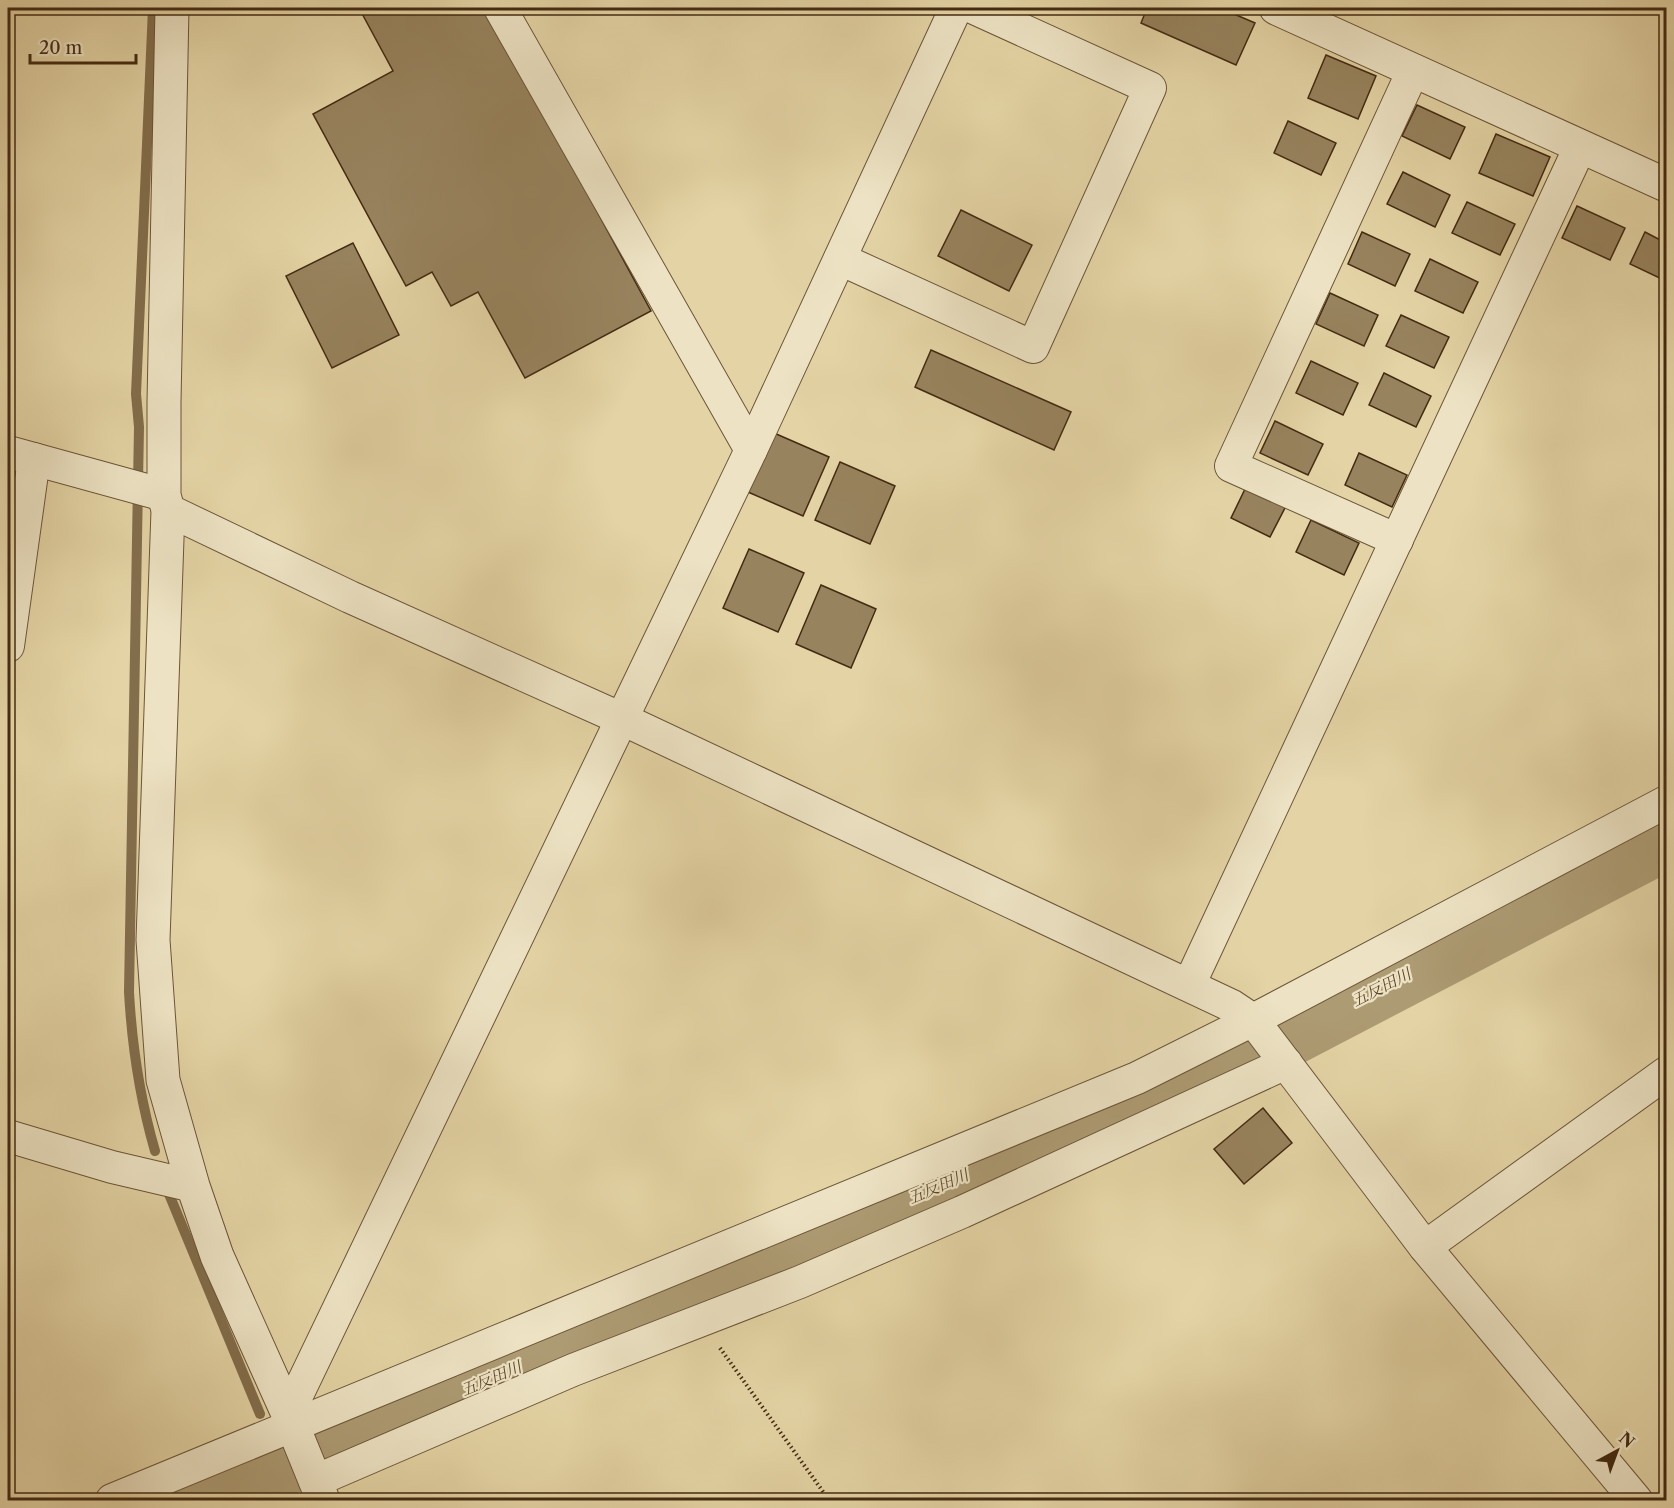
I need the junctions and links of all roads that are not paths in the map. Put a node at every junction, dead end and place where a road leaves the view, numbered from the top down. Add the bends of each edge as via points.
1 (172, 8) edge
2 (500, 8) edge
3 (956, 8) edge
4 (974, 8) edge
5 (1276, 8) edge
6 (1413, 71) junction
7 (1580, 147) junction
8 (1666, 185) edge
9 (840, 259) junction
10 (751, 450) junction
11 (21, 456) edge
12 (164, 500) junction
13 (1397, 540) junction
14 (8, 646) edge
15 (622, 719) junction
16 (1666, 802) edge
17 (1189, 985) junction
18 (1254, 1021) junction
19 (1285, 1062) junction
20 (1666, 1073) edge
21 (8, 1136) edge
22 (193, 1186) junction
23 (1425, 1247) junction
24 (291, 1423) junction
25 (317, 1486) edge
26 (112, 1500) edge
27 (1636, 1500) edge

1 - 12 street
2 - 10 street
3 - 9 street
4 - 9 street via 1150,88 1033,347
5 - 6 street
6 - 7 street
6 - 13 street via 1231,466
7 - 8 street
7 - 13 street
9 - 10 street
10 - 15 street
11 - 12 street via 114,481
11 - 14 street
12 - 15 street via 350,597
12 - 22 street via 153,940 163,1080
13 - 17 street
15 - 17 street
15 - 24 street
16 - 18 street
17 - 18 street
18 - 19 street
18 - 24 street via 1137,1078
19 - 23 street
19 - 25 street via 962,1212 800,1282 573,1370
20 - 23 street
21 - 22 street
22 - 24 street via 217,1256
23 - 27 street
24 - 25 street
24 - 26 street

